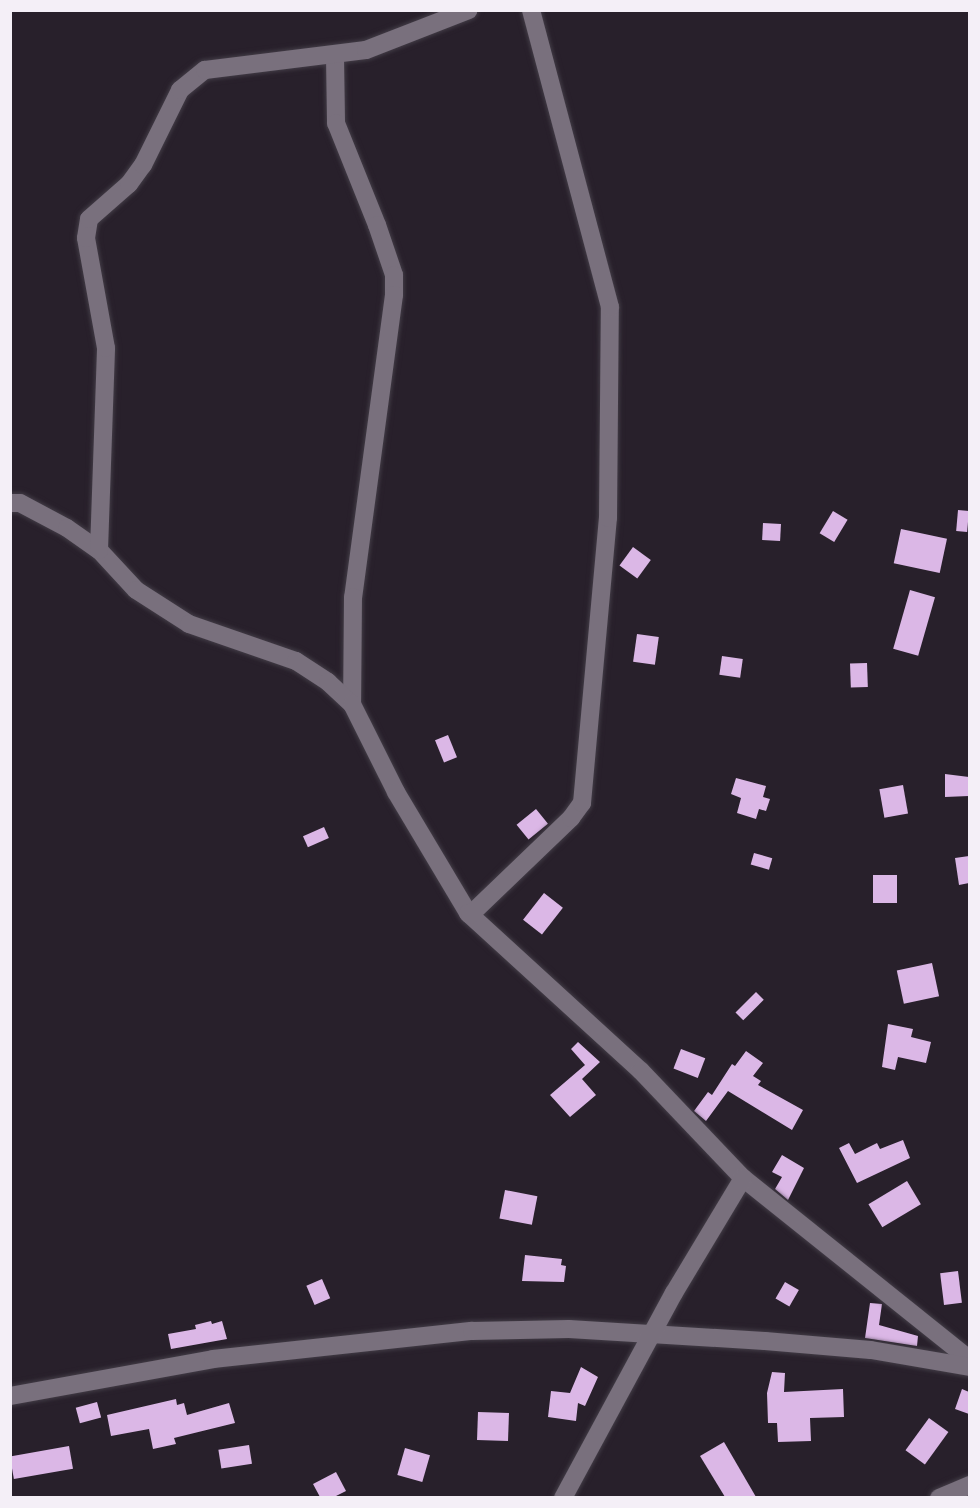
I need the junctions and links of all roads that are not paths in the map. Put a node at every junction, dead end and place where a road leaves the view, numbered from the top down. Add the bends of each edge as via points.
1 (469, 10) edge
2 (531, 10) edge
3 (335, 57) junction
4 (10, 503) edge
5 (99, 550) junction
6 (352, 704) junction
7 (470, 915) junction
8 (743, 1178) junction
9 (654, 1335) junction
10 (969, 1360) edge
11 (969, 1367) edge
12 (10, 1396) edge
13 (969, 1485) edge
14 (563, 1497) edge
15 (939, 1497) edge

1 - 3 street via 394,42
2 - 7 street via 610,307 608,518 582,803
3 - 5 street via 206,70 191,78 180,90 129,184 89,219 86,238 106,348
3 - 6 street via 336,123 394,275 353,597 356,679
4 - 5 street via 20,503 68,528
5 - 6 street via 136,590 189,624 296,661
6 - 7 street via 401,801
7 - 8 street via 641,1071
8 - 9 street
8 - 10 street
9 - 11 street via 871,1350
9 - 12 street via 569,1329 402,1337 213,1359
9 - 14 street
13 - 15 street

